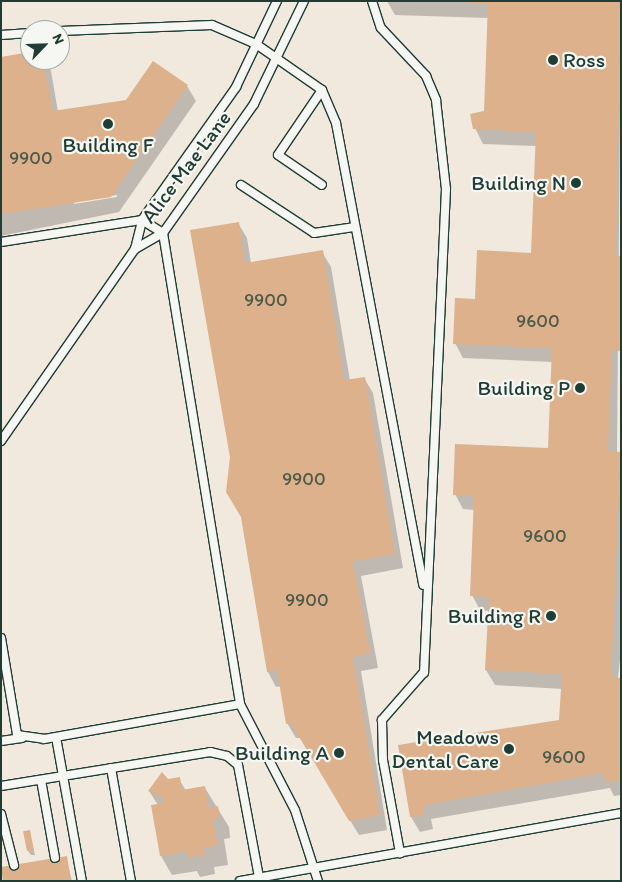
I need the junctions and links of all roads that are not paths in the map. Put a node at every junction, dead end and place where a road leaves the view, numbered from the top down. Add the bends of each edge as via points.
1 (277, 1) edge
2 (304, 1) edge
3 (372, 1) edge
4 (70, 31) edge
5 (20, 34) edge
6 (1, 35) edge
7 (256, 44) junction
8 (275, 58) junction
9 (322, 90) junction
10 (241, 186) dead end
11 (322, 186) dead end
12 (142, 220) junction
13 (354, 227) junction
14 (163, 233) junction
15 (1, 242) edge
16 (135, 249) junction
17 (1, 441) edge
18 (425, 594) junction
19 (1, 638) edge
20 (240, 704) junction
21 (26, 737) junction
22 (56, 737) junction
23 (1, 741) edge
24 (111, 768) junction
25 (63, 776) junction
26 (41, 780) junction
27 (1, 786) edge
28 (621, 813) edge
29 (1, 814) edge
30 (400, 852) junction
31 (55, 858) dead end
32 (14, 865) dead end
33 (314, 867) junction
34 (259, 878) junction
35 (82, 881) edge
36 (131, 881) edge
37 (240, 881) edge
38 (318, 881) edge

1 - 7 lane, Alice Mae Lane
2 - 8 lane, Alice Mae Lane
3 - 18 lane via 381,28 426,76 436,100 446,189
4 - 7 lane via 212,25
5 - 6 lane
7 - 8 lane
7 - 12 lane, Alice Mae Lane via 236,87
8 - 9 lane
8 - 14 lane, Alice Mae Lane via 254,104
9 - 11 lane via 278,155
9 - 13 lane via 336,123
10 - 13 lane via 314,234
12 - 14 lane
12 - 15 lane
12 - 16 lane, Alice Mae Lane
13 - 18 lane
14 - 16 lane, Alice Mae Lane
14 - 20 lane
16 - 17 lane
18 - 30 lane via 424,672 382,720 383,760
19 - 21 lane via 17,735
20 - 22 lane
20 - 33 lane via 295,810
21 - 22 lane
21 - 23 lane
22 - 25 lane
24 - 25 lane
24 - 34 lane via 210,752 227,756 238,765
24 - 36 lane
25 - 26 lane
25 - 35 lane
26 - 27 lane
26 - 31 lane
28 - 30 lane
29 - 32 lane
30 - 33 lane
33 - 34 lane
33 - 38 lane
34 - 37 lane

